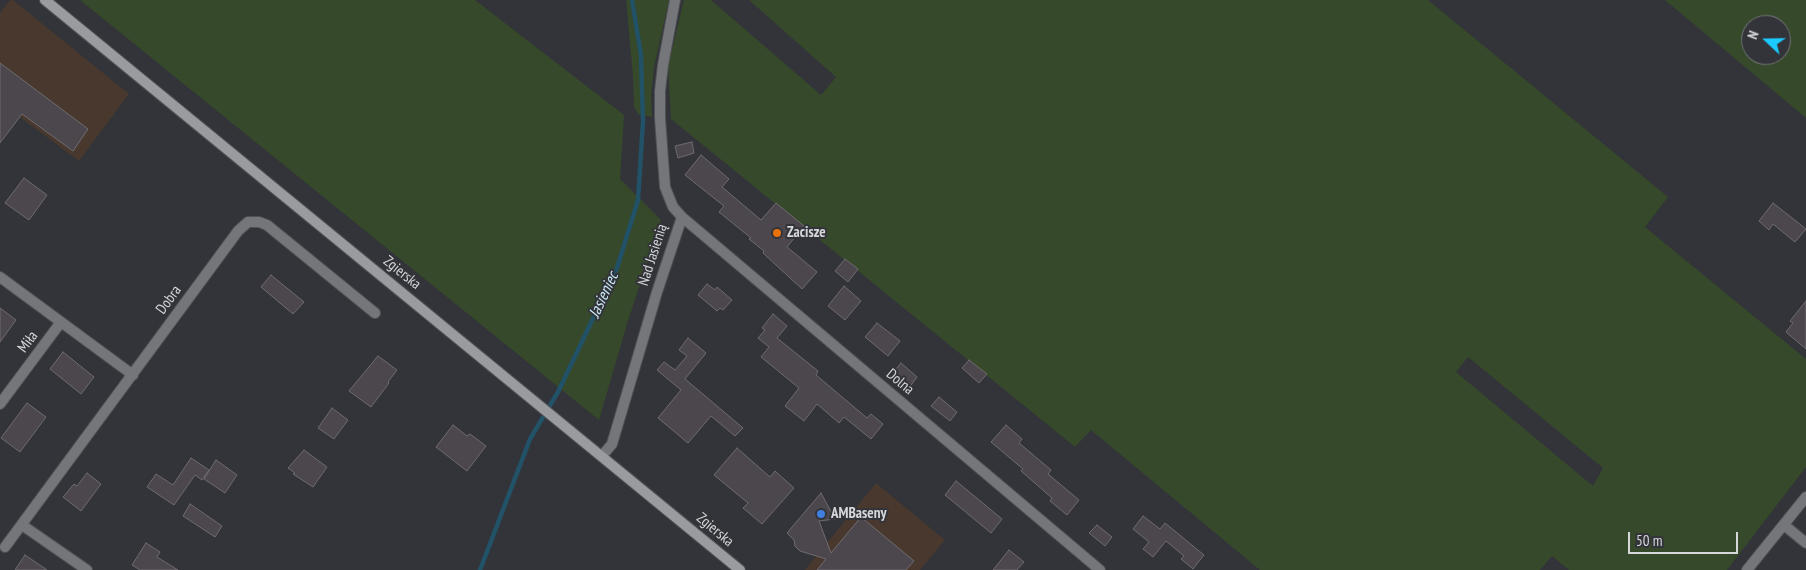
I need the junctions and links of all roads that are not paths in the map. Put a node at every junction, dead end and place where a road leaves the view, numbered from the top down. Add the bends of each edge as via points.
1 (45, 0) edge
2 (675, 0) edge
3 (682, 217) junction
4 (0, 277) edge
5 (374, 313) dead end
6 (61, 322) junction
7 (133, 375) junction
8 (0, 404) edge
9 (602, 456) junction
10 (1806, 497) edge
11 (1784, 524) junction
12 (22, 525) junction
13 (1806, 543) edge
14 (5, 547) dead end
15 (87, 570) edge
16 (740, 570) edge
17 (1100, 570) edge
18 (1747, 570) edge

1 - 9 main road, Zgierska
2 - 3 street, Nad Jasienią via 662,65 660,118 665,187 673,207
3 - 9 street, Nad Jasienią via 612,444
3 - 17 street, Dolna
4 - 6 street
5 - 7 street, Dobra via 267,224 248,222 238,231
6 - 7 street
6 - 8 street, Miła
7 - 12 street, Dobra
9 - 16 main road, Zgierska
10 - 11 street
11 - 13 street
11 - 18 street
12 - 14 street, Dobra
12 - 15 street

